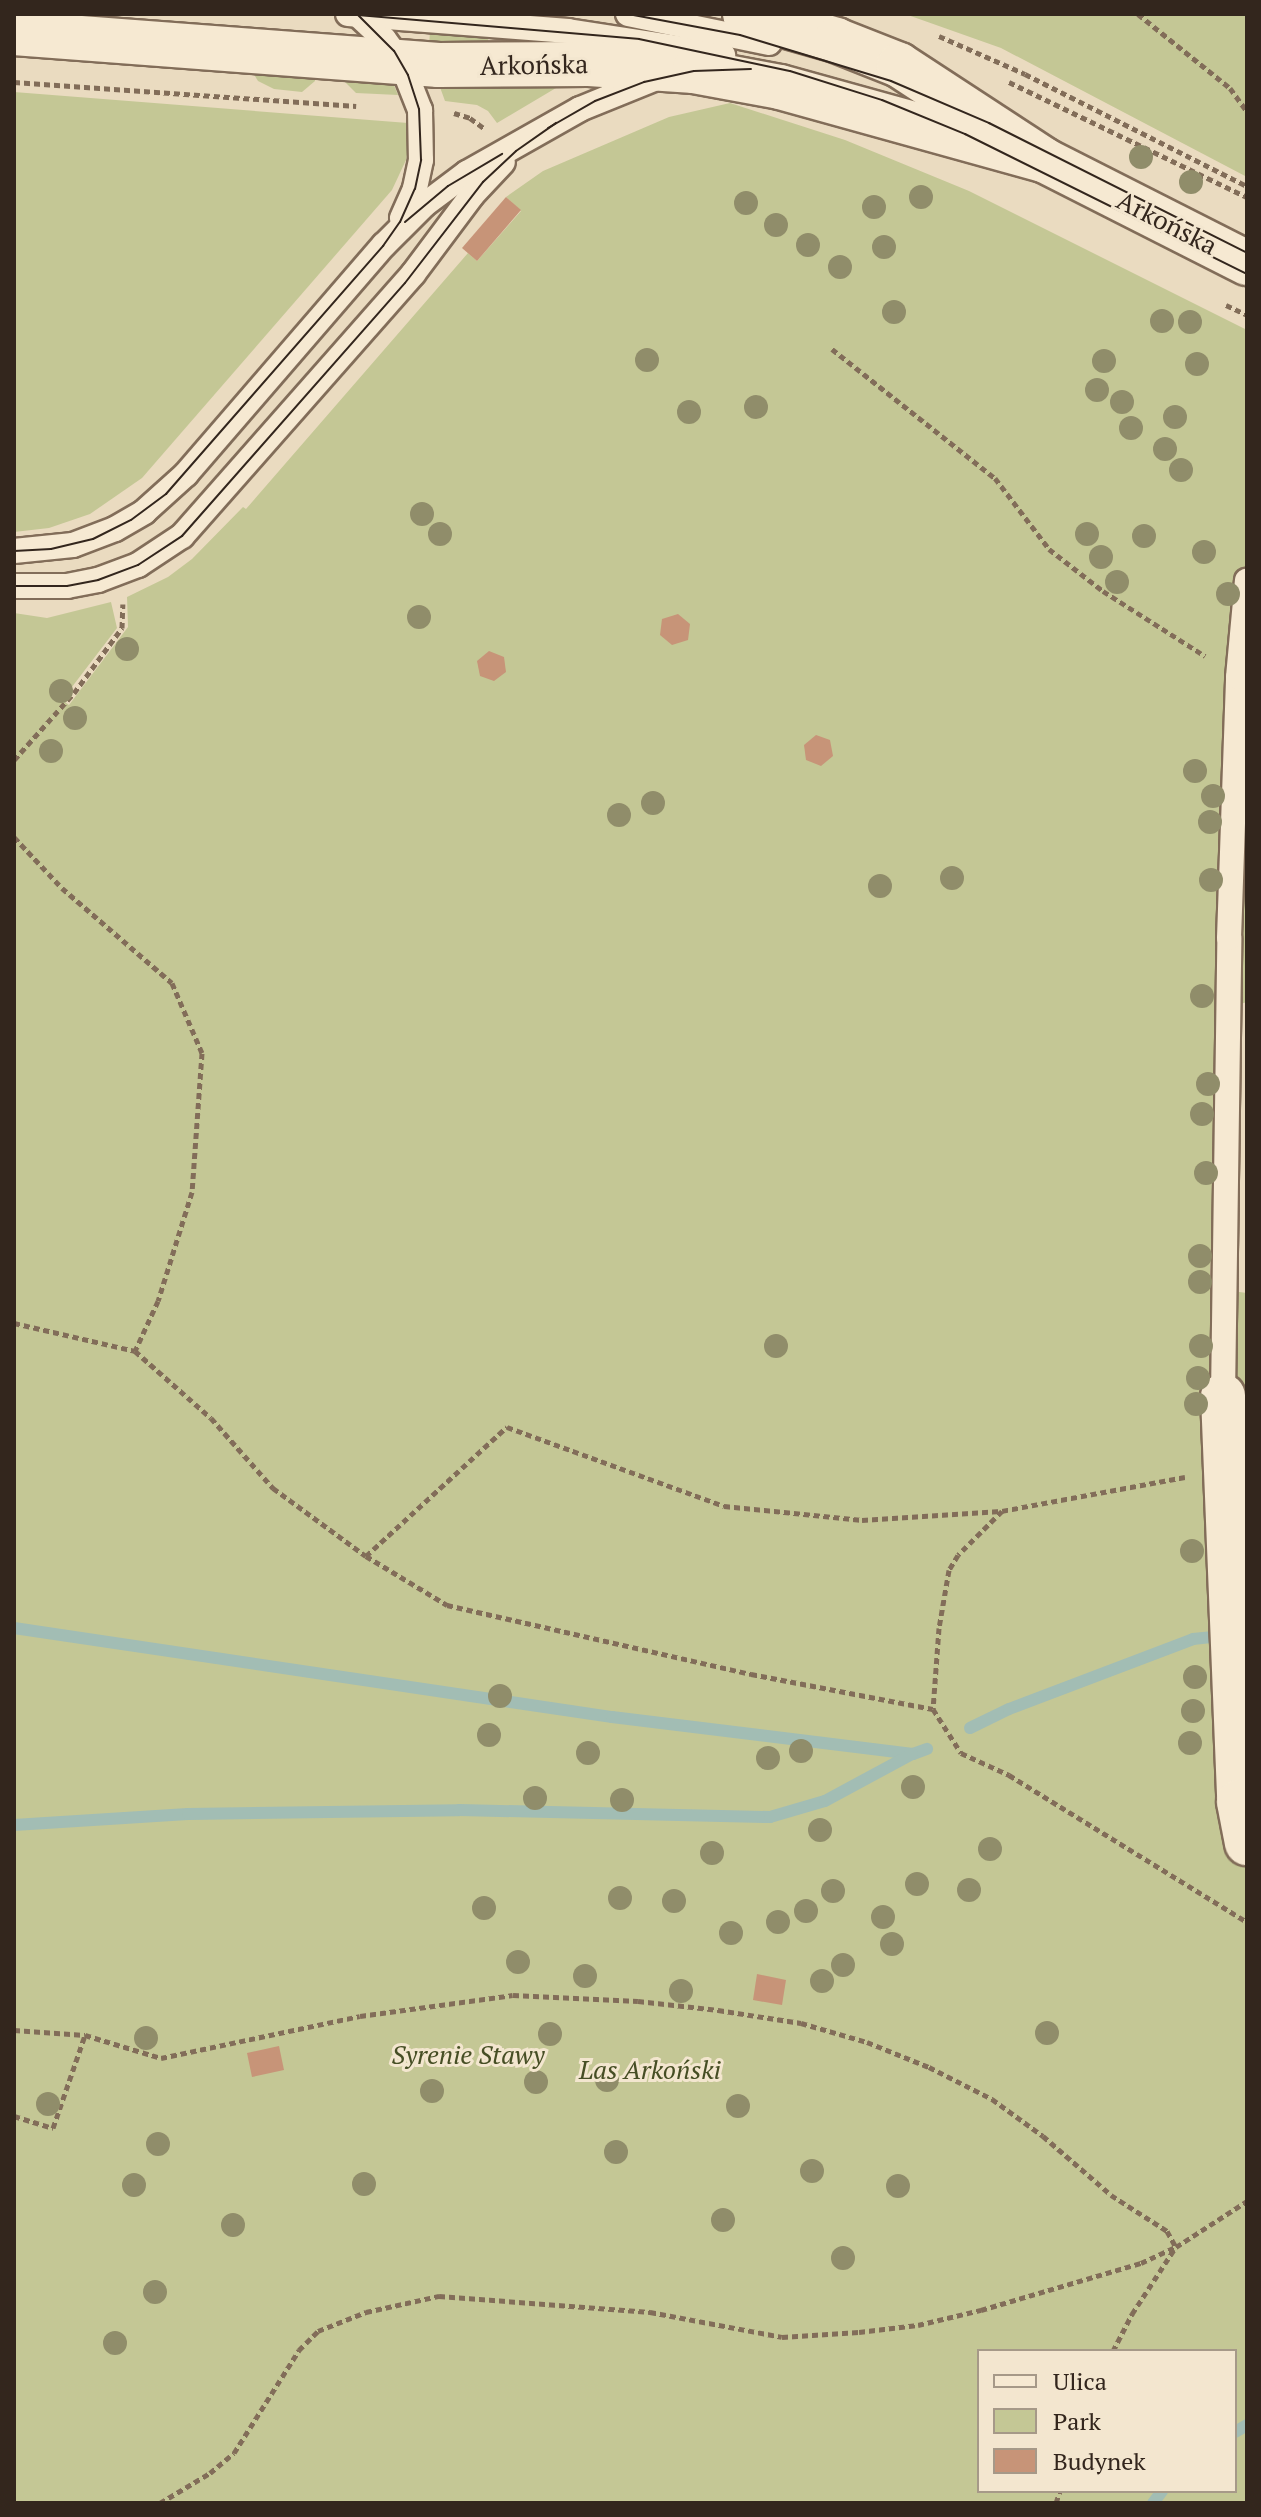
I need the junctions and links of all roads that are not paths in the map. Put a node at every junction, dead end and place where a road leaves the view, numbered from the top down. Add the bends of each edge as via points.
1 (348, 14) edge
2 (358, 14) edge
3 (628, 14) edge
4 (745, 14) edge
5 (14, 33) edge
6 (401, 62) junction
7 (694, 71) junction
8 (818, 80) junction
9 (556, 123) junction
10 (990, 134) junction
11 (377, 252) junction
12 (1247, 263) edge
13 (14, 551) edge
14 (1247, 580) edge
15 (14, 586) edge
16 (1223, 1396) joint
17 (1247, 1843) edge

1 - 2 lane
2 - 6 lane
2 - 8 lane via 639,39
3 - 10 lane via 806,52 891,81
4 - 10 street, Arkońska via 880,56 921,77
5 - 6 street, Arkońska
6 - 7 street, Arkońska via 601,64
6 - 11 lane via 420,110 423,144 404,216
7 - 8 lane via 748,68
7 - 9 lane via 616,92
7 - 10 street, Arkońska
8 - 10 lane
9 - 11 lane via 448,186
9 - 15 lane via 483,182 413,274 182,536 144,562 103,578 67,586
10 - 12 street, Arkońska
11 - 13 lane via 166,494 93,539
14 - 16 lane via 1238,677 1229,967
16 - 17 street via 1239,1802

